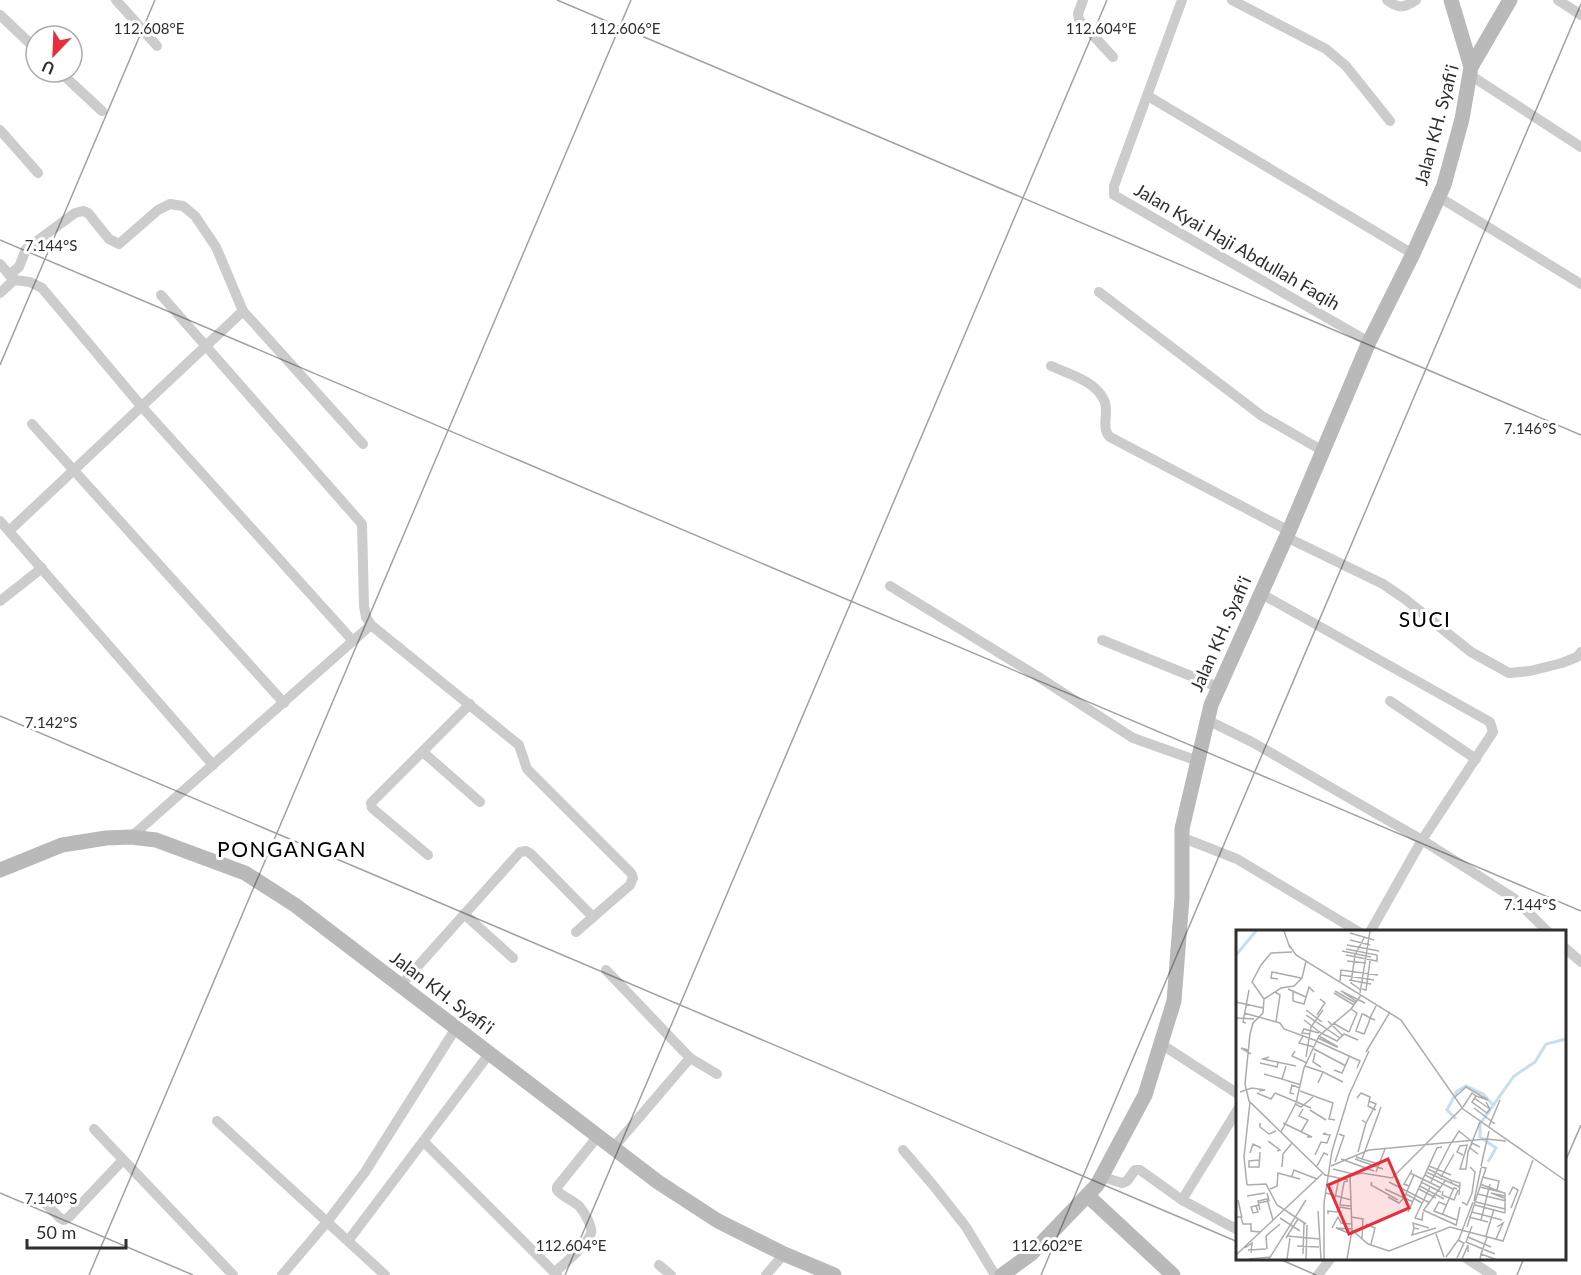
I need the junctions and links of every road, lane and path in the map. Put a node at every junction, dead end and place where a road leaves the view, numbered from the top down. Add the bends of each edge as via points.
1 (116, 0) edge
2 (1083, 0) edge
3 (1182, 0) edge
4 (1232, 0) edge
5 (1387, 0) edge
6 (1416, 0) edge
7 (1451, 0) edge
8 (1510, 0) edge
9 (1558, 0) edge
10 (0, 15) edge
11 (1581, 15) edge
12 (24, 38) edge
13 (157, 46) dead end
14 (1113, 57) dead end
15 (1471, 71) junction
16 (73, 84) edge
17 (1148, 96) junction
18 (102, 111) dead end
19 (1390, 121) dead end
20 (0, 130) edge
21 (1581, 147) edge
22 (38, 173) dead end
23 (1439, 197) junction
24 (1413, 254) junction
25 (0, 264) edge
26 (11, 278) junction
27 (1581, 284) edge
28 (1099, 292) dead end
29 (0, 293) edge
30 (161, 295) dead end
31 (243, 311) junction
32 (1369, 342) junction
33 (208, 346) junction
34 (1051, 366) dead end
35 (142, 407) junction
36 (32, 424) dead end
37 (363, 444) dead end
38 (1323, 451) junction
39 (75, 470) junction
40 (0, 521) edge
41 (9, 531) junction
42 (1287, 534) junction
43 (42, 568) junction
44 (890, 586) dead end
45 (1260, 593) junction
46 (0, 601) edge
47 (371, 625) junction
48 (1102, 640) dead end
49 (353, 642) junction
50 (1581, 652) edge
51 (1218, 687) junction
52 (1390, 701) dead end
53 (284, 702) junction
54 (470, 704) junction
55 (1207, 720) junction
56 (424, 753) junction
57 (1476, 759) junction
58 (1198, 761) junction
59 (213, 765) junction
60 (480, 802) dead end
61 (131, 837) junction
62 (1181, 837) junction
63 (1422, 840) junction
64 (428, 855) dead end
65 (0, 870) edge
66 (464, 914) junction
67 (592, 917) junction
68 (1356, 930) edge
69 (1371, 930) edge
70 (1544, 930) edge
71 (576, 932) dead end
72 (1566, 949) edge
73 (513, 958) dead end
74 (1581, 963) edge
75 (606, 970) dead end
76 (400, 986) junction
77 (456, 1028) junction
78 (1161, 1044) junction
79 (489, 1054) junction
80 (690, 1058) junction
81 (717, 1074) dead end
82 (1236, 1093) edge
83 (1236, 1113) edge
84 (218, 1121) dead end
85 (94, 1129) dead end
86 (598, 1136) junction
87 (424, 1142) junction
88 (613, 1148) junction
89 (903, 1150) dead end
90 (123, 1160) junction
91 (1103, 1177) junction
92 (1088, 1196) junction
93 (1182, 1200) junction
94 (46, 1204) dead end
95 (327, 1222) junction
96 (1236, 1229) edge
97 (348, 1241) junction
98 (784, 1254) junction
99 (1329, 1260) edge
100 (1469, 1260) edge
101 (659, 1265) dead end
102 (285, 1274) edge
103 (556, 1274) edge
104 (1169, 1274) edge
105 (234, 1275) edge
106 (385, 1275) edge
107 (671, 1275) edge
108 (766, 1275) edge
109 (834, 1275) edge
110 (994, 1275) edge
111 (1002, 1275) edge
112 (1318, 1275) edge
113 (1492, 1275) edge

1 - 13 street
2 - 14 street via 1079,20
3 - 17 street, Jalan Kyai Haji Abdullah Faqih
4 - 19 street via 1326,50 1346,66
5 - 6 street via 1401,8
7 - 15 main road
8 - 15 main road, Jalan KH. Syafi'i
9 - 11 street
10 - 12 street
15 - 21 street
15 - 23 main road, Jalan KH. Syafi'i via 1462,119
16 - 18 street
17 - 24 street
17 - 32 street, Jalan Kyai Haji Abdullah Faqih via 1114,195
20 - 22 street
23 - 24 main road, Jalan KH. Syafi'i
23 - 27 street
24 - 32 main road, Jalan KH. Syafi'i
25 - 26 street
26 - 29 street
26 - 31 street via 26,249 75,213 88,213 109,239 119,244 158,210 171,204 183,206 195,216 216,248
26 - 35 street via 42,288
28 - 38 street via 1262,416
30 - 33 street
31 - 33 street
31 - 37 street
32 - 38 main road, Jalan KH. Syafi'i
33 - 35 street
33 - 47 street via 362,524 364,606
34 - 42 street via 1097,390 1106,405 1106,434 1110,437
35 - 39 street
35 - 49 street
36 - 39 street
38 - 42 main road, Jalan KH. Syafi'i
39 - 41 street
39 - 53 street
40 - 41 street
41 - 43 street
42 - 45 main road, Jalan KH. Syafi'i
42 - 50 street via 1383,584 1471,652 1509,673 1562,663
43 - 46 street
43 - 59 street
44 - 58 street via 1133,738
45 - 51 main road, Jalan KH. Syafi'i
45 - 57 street via 1490,722 1493,732
47 - 49 street
47 - 54 street
48 - 51 street
49 - 53 street
51 - 55 main road, Jalan KH. Syafi'i
52 - 57 street
53 - 59 street
54 - 56 street
54 - 67 street via 519,745 527,768 631,873 630,885
55 - 58 main road, Jalan KH. Syafi'i
55 - 63 street
56 - 60 street
56 - 64 street via 371,806
57 - 63 street
58 - 62 main road, Jalan KH. Syafi'i
59 - 61 street
61 - 65 main road, Jalan KH. Syafi'i via 62,845
61 - 76 main road, Jalan KH. Syafi'i via 156,840 244,873 295,905
62 - 68 street via 1237,859
62 - 78 main road, Jalan KH. Syafi'i via 1182,898 1174,1001
63 - 69 street
63 - 70 street via 1515,899
66 - 67 street via 525,851
66 - 73 street
66 - 76 street
67 - 71 street
72 - 74 street
75 - 80 street
76 - 77 main road, Jalan KH. Syafi'i
77 - 79 main road, Jalan KH. Syafi'i
77 - 95 street via 365,1172
78 - 82 street
78 - 91 main road, Jalan KH. Syafi'i via 1144,1095
79 - 86 main road, Jalan KH. Syafi'i
79 - 87 street
80 - 81 street
80 - 88 street
83 - 93 street
84 - 95 street
85 - 90 street
86 - 88 main road, Jalan KH. Syafi'i
86 - 103 street via 557,1186 563,1197 581,1208 592,1230
87 - 97 street
87 - 103 street
88 - 98 main road, Jalan KH. Syafi'i via 718,1221
89 - 110 street via 966,1227
90 - 94 street via 64,1220
90 - 105 street
91 - 92 main road, Jalan KH. Syafi'i
91 - 93 street via 1122,1183 1140,1170
92 - 104 main road
92 - 111 main road, Jalan KH. Syafi'i via 1031,1254
93 - 96 street
95 - 97 street
95 - 102 street
97 - 106 street
98 - 108 street
98 - 109 main road, Jalan KH. Syafi'i
99 - 112 street
100 - 113 street
101 - 107 street

